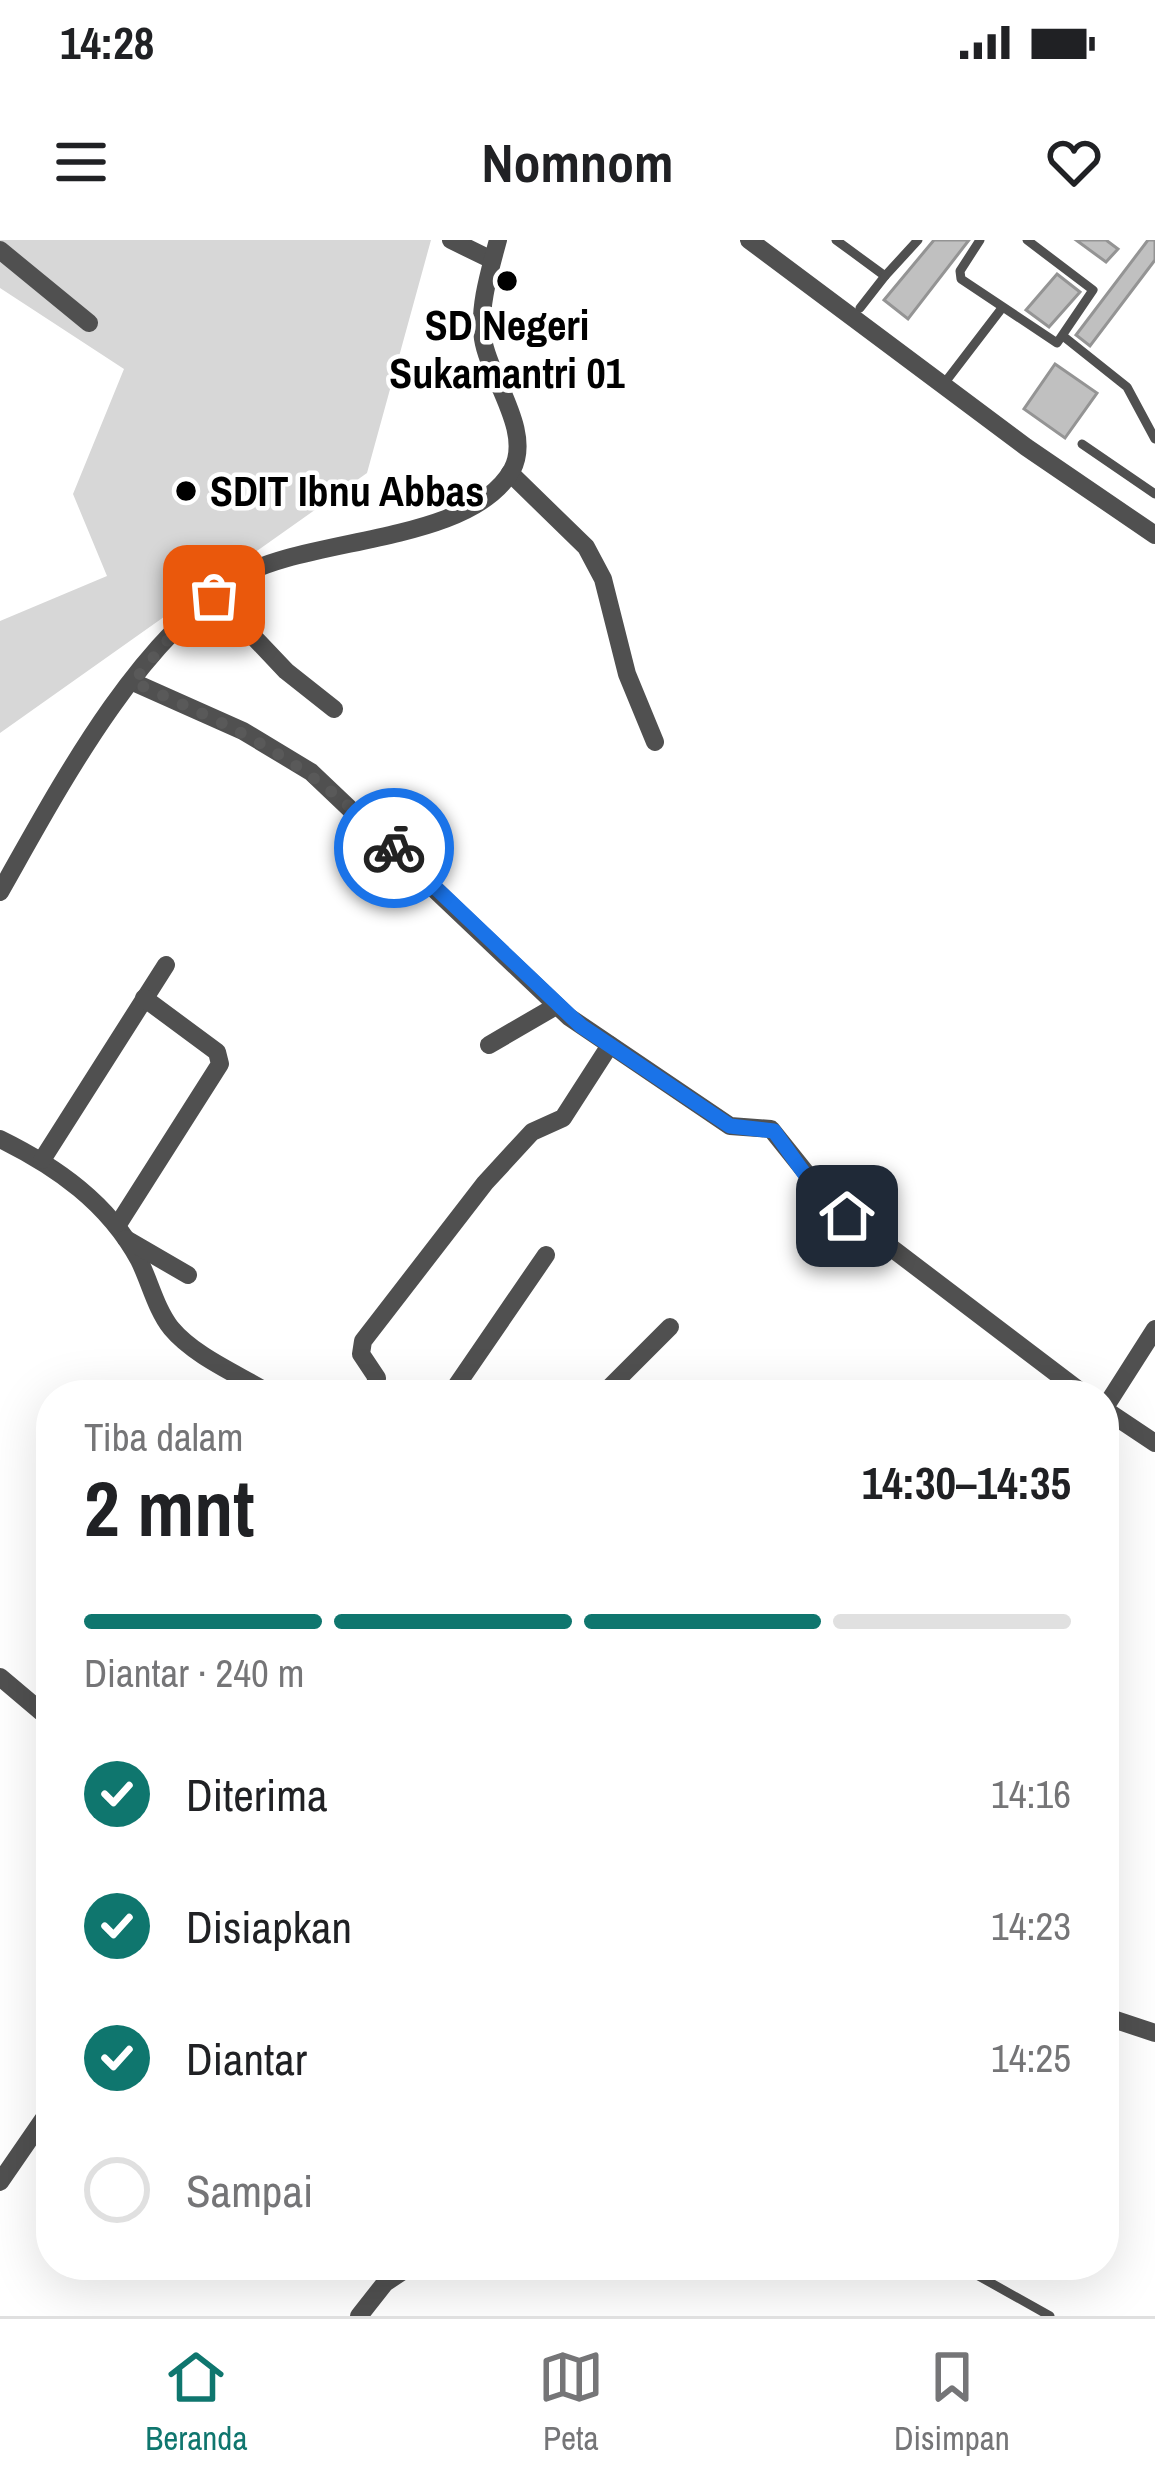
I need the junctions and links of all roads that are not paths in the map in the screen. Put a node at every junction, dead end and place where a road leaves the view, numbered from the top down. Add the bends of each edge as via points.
1 (451, 240) edge
2 (498, 240) edge
3 (748, 240) edge
4 (836, 240) edge
5 (918, 240) edge
6 (980, 240) edge
7 (1027, 240) edge
8 (0, 250) edge
9 (492, 260) junction
10 (885, 276) junction
11 (860, 308) dead end
12 (1002, 308) junction
13 (89, 323) dead end
14 (1063, 337) junction
15 (943, 385) junction
16 (1155, 439) edge
17 (1082, 444) dead end
18 (511, 473) junction
19 (1155, 494) edge
20 (1155, 535) edge
21 (214, 596) junction
22 (133, 682) junction
23 (334, 709) dead end
24 (655, 742) dead end
25 (0, 892) edge
26 (166, 965) dead end
27 (144, 998) junction
28 (556, 1006) junction
29 (489, 1045) dead end
30 (610, 1046) junction
31 (0, 1139) edge
32 (42, 1160) junction
33 (121, 1232) junction
34 (546, 1256) dead end
35 (188, 1275) dead end
36 (670, 1328) dead end
37 (1155, 1329) edge
38 (250, 1380) edge
39 (376, 1380) edge
40 (460, 1380) edge
41 (618, 1380) edge
42 (1065, 1380) edge
43 (1119, 1385) edge
44 (1119, 1419) edge
45 (1155, 1443) edge
46 (0, 1677) edge
47 (36, 1707) edge
48 (1119, 2021) edge
49 (1155, 2032) edge
50 (36, 2130) edge
51 (0, 2182) edge
52 (388, 2280) edge
53 (986, 2280) edge
54 (358, 2316) edge
55 (1050, 2316) edge

1 - 9 street
2 - 9 street
3 - 15 street
4 - 10 lane
5 - 10 lane
6 - 12 lane via 959,278
7 - 14 lane via 1093,290
8 - 13 street
9 - 18 street via 482,333 516,437
10 - 11 lane
12 - 14 lane via 1050,342
12 - 15 lane
14 - 16 lane via 1127,387
15 - 20 street
17 - 19 lane
18 - 21 street via 480,499 424,526 273,560
18 - 24 street via 595,563
21 - 22 street
21 - 23 street
22 - 25 street
22 - 28 street via 243,730 311,772
26 - 27 street
27 - 32 street
27 - 33 street via 220,1060
28 - 29 street
28 - 30 street
30 - 39 street via 563,1118 532,1132 485,1183 363,1341 361,1354
30 - 42 street via 730,1126 774,1131 826,1198
31 - 32 street
32 - 33 street
33 - 35 street
33 - 38 street via 169,1326
34 - 40 street
36 - 41 street
37 - 43 street
44 - 45 street
46 - 47 street
48 - 49 street
50 - 51 street
52 - 54 street
53 - 55 lane

